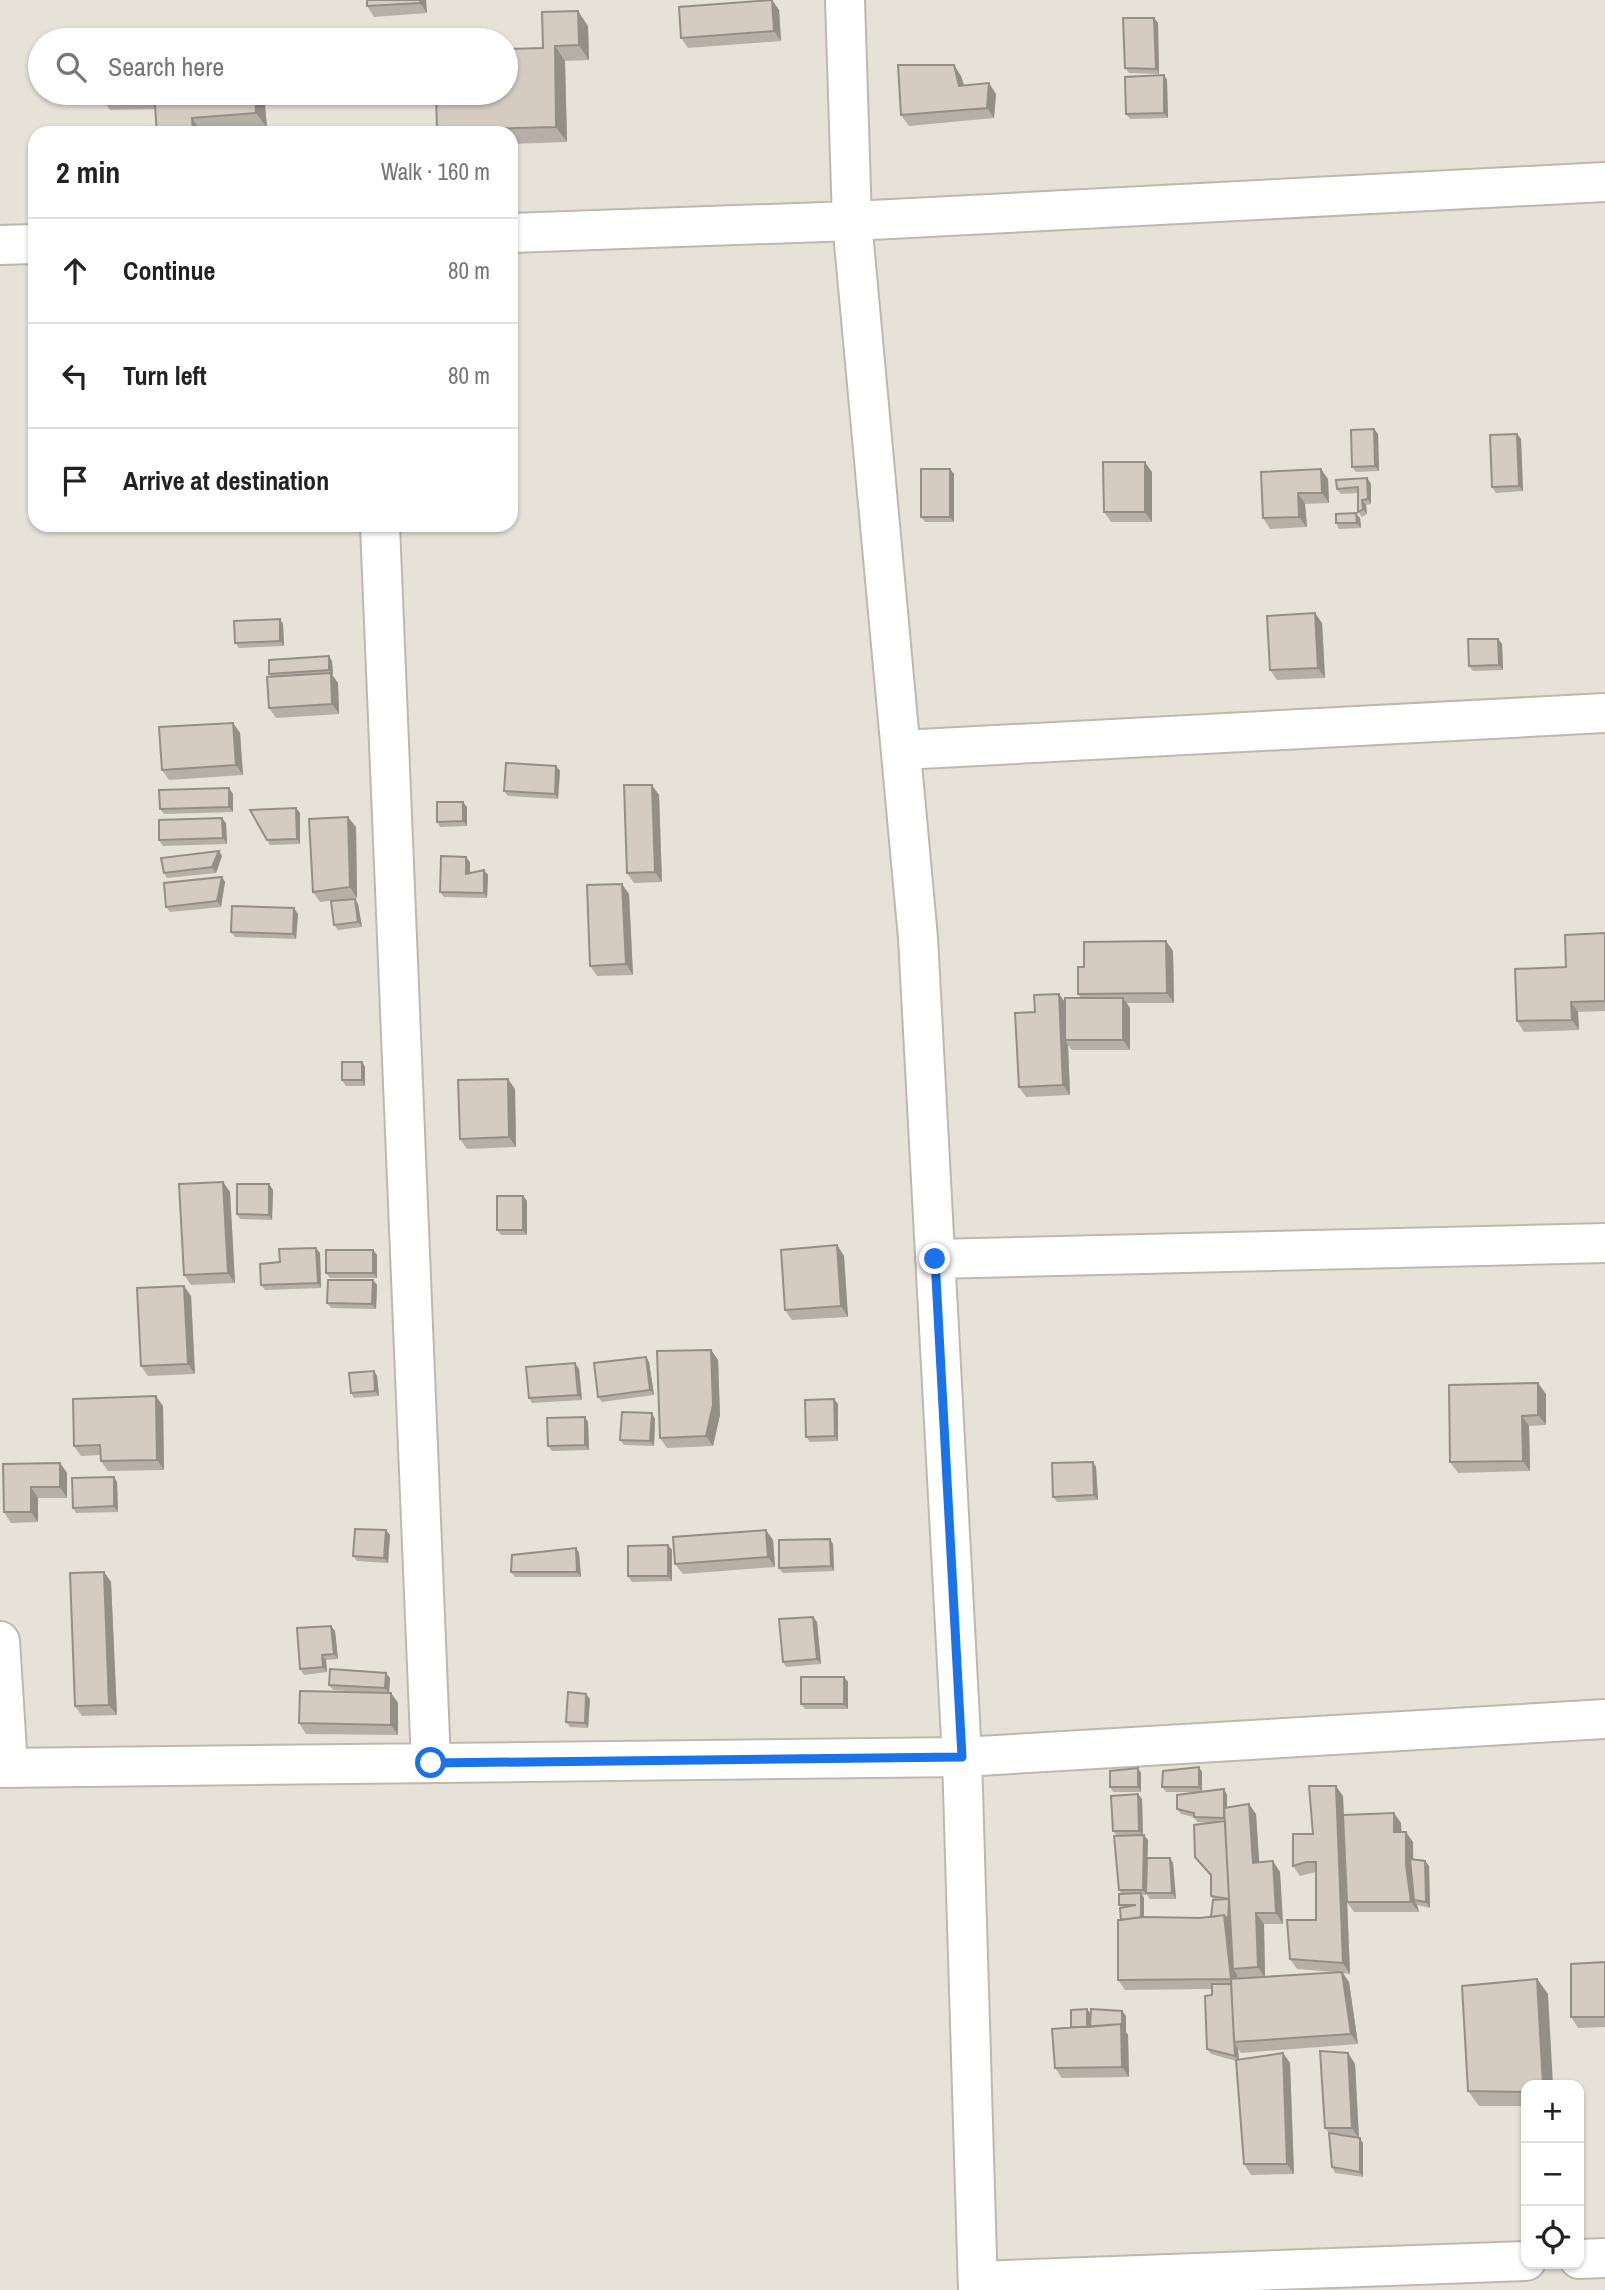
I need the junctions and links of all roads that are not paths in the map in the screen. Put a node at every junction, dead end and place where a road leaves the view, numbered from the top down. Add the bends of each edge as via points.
1 (845, 0) edge
2 (1605, 182) edge
3 (852, 221) junction
4 (518, 233) edge
5 (28, 244) edge
6 (0, 245) edge
7 (380, 532) edge
8 (1605, 713) edge
9 (901, 750) junction
10 (1605, 1243) edge
11 (935, 1259) junction
12 (0, 1641) edge
13 (1605, 1719) edge
14 (962, 1757) junction
15 (431, 1763) junction
16 (4, 1768) edge
17 (1605, 2258) edge
18 (1584, 2259) edge
19 (1521, 2261) edge
20 (978, 2285) edge

1 - 3 street
2 - 3 street
3 - 4 street
3 - 9 street
5 - 6 street
7 - 15 street
8 - 9 street
9 - 11 street via 918,938
10 - 11 street
11 - 14 street
12 - 16 street
13 - 14 street
14 - 15 street
14 - 20 street
15 - 16 street
17 - 18 street
19 - 20 street

